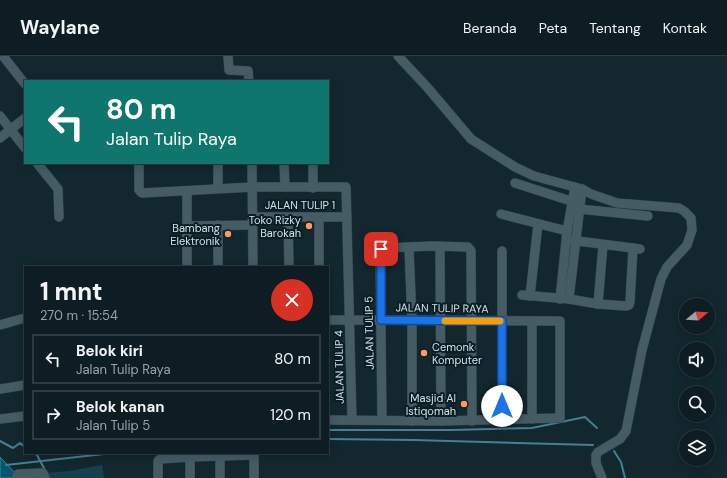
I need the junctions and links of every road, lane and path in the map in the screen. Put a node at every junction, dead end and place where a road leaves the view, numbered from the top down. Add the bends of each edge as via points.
1 (3, 56) edge
2 (228, 56) edge
3 (398, 56) edge
4 (249, 80) edge
5 (24, 83) edge
6 (0, 116) edge
7 (24, 119) edge
8 (11, 130) junction
9 (0, 138) edge
10 (24, 147) edge
11 (39, 164) edge
12 (139, 164) edge
13 (218, 164) edge
14 (252, 164) edge
15 (284, 164) edge
16 (313, 164) edge
17 (515, 183) dead end
18 (253, 187) junction
19 (285, 187) junction
20 (218, 188) junction
21 (313, 188) junction
22 (579, 188) junction
23 (187, 191) junction
24 (577, 205) junction
25 (501, 214) dead end
26 (648, 216) dead end
27 (60, 217) dead end
28 (319, 217) junction
29 (347, 217) junction
30 (288, 218) junction
31 (252, 221) junction
32 (538, 224) junction
33 (218, 225) junction
34 (187, 226) junction
35 (570, 237) junction
36 (603, 245) junction
37 (440, 246) junction
38 (409, 248) junction
39 (502, 250) dead end
40 (187, 266) edge
41 (218, 266) edge
42 (253, 266) edge
43 (289, 266) edge
44 (319, 266) edge
45 (565, 299) junction
46 (598, 304) junction
47 (24, 318) edge
48 (329, 320) edge
49 (350, 320) junction
50 (381, 320) junction
51 (412, 321) junction
52 (441, 321) junction
53 (472, 321) junction
54 (502, 321) junction
55 (532, 322) junction
56 (0, 325) edge
57 (24, 385) edge
58 (0, 389) edge
59 (24, 416) edge
60 (0, 419) edge
61 (532, 419) junction
62 (329, 420) edge
63 (352, 420) junction
64 (382, 420) junction
65 (472, 420) junction
66 (502, 420) junction
67 (412, 421) junction
68 (441, 421) junction
69 (254, 454) edge
70 (220, 456) junction
71 (190, 457) junction
72 (16, 478) edge
73 (46, 478) edge
74 (158, 478) edge
75 (190, 478) edge
76 (220, 478) edge
77 (254, 478) edge
78 (602, 478) edge

1 - 5 street
2 - 4 street via 229,70 248,71
3 - 22 street via 471,139 534,176
6 - 8 street
7 - 8 street
8 - 9 street
8 - 10 street
11 - 27 street via 58,189
12 - 23 street via 141,192
13 - 20 street
14 - 18 street
15 - 19 street
16 - 21 street
17 - 24 street
18 - 19 street
18 - 20 street
18 - 31 street
19 - 21 street
20 - 23 street
21 - 29 street, JALAN TULIP 4 via 346,187
22 - 24 street
22 - 78 street via 617,203 679,208 691,218 692,230 687,245 664,271 658,287 642,350 627,427 620,439 598,452 595,458
23 - 34 street
24 - 26 street
24 - 35 street
24 - 35 street
25 - 32 street
28 - 29 street, JALAN TULIP 1
28 - 30 street, JALAN TULIP 1
28 - 44 street
29 - 49 street, JALAN TULIP 4
30 - 31 street, JALAN TULIP 1
30 - 43 street
31 - 33 street, JALAN TULIP 1
31 - 42 street
32 - 35 street
32 - 45 street via 526,295
33 - 34 street, JALAN TULIP 1
33 - 41 street
34 - 40 street
35 - 36 street
35 - 45 street
36 - 46 street
36 - 46 street via 637,249 629,305
37 - 38 street
37 - 52 street
37 - 53 street via 470,248
38 - 50 street, JALAN TULIP 5 via 383,248 380,251
38 - 51 street
39 - 54 street
45 - 46 street
47 - 56 street
48 - 49 street, JALAN TULIP RAYA
49 - 50 street, JALAN TULIP RAYA
49 - 63 street, JALAN TULIP 4
50 - 51 street, JALAN TULIP RAYA
50 - 64 street, JALAN TULIP 5
51 - 52 street, JALAN TULIP RAYA
51 - 67 street
52 - 53 street, JALAN TULIP RAYA
52 - 68 street
53 - 54 street, JALAN TULIP RAYA
53 - 65 street
54 - 55 street, JALAN TULIP RAYA
54 - 66 street
55 - 61 street
55 - 61 street, JALAN TULIP RAYA via 560,321 560,418
57 - 58 street
59 - 60 street
61 - 66 street
62 - 63 street
63 - 64 street
64 - 67 street
65 - 66 street
65 - 68 street
67 - 68 street
69 - 70 street
69 - 77 street
70 - 71 street
70 - 76 street
71 - 74 street via 160,459
71 - 75 street
72 - 73 street via 18,474 44,472

